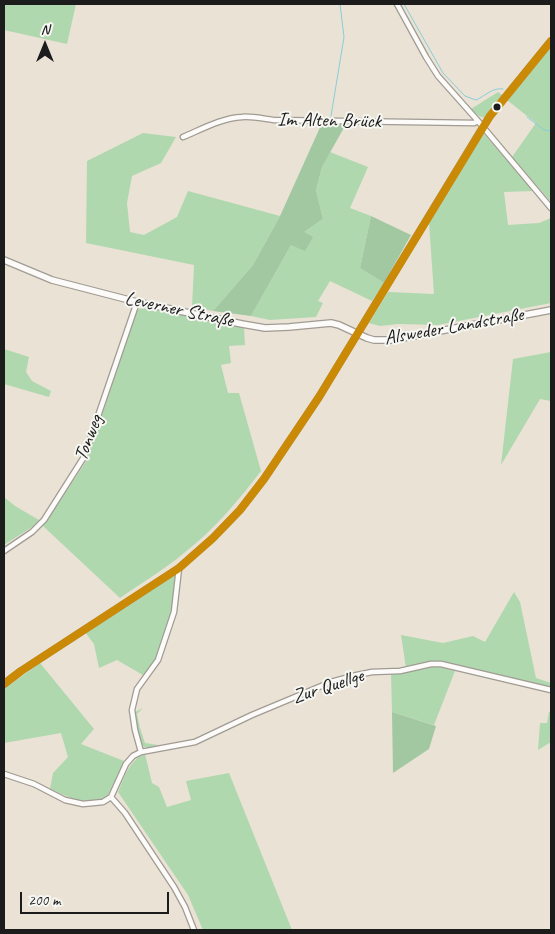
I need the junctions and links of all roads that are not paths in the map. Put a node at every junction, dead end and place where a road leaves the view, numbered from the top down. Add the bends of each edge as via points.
1 (397, 4) edge
2 (551, 41) edge
3 (478, 121) junction
4 (483, 127) junction
5 (183, 137) dead end
6 (551, 208) edge
7 (4, 260) edge
8 (137, 302) junction
9 (551, 310) edge
10 (357, 333) junction
11 (4, 551) edge
12 (179, 568) junction
13 (4, 684) edge
14 (551, 690) edge
15 (141, 752) junction
16 (4, 774) edge
17 (111, 797) junction
18 (194, 930) edge

1 - 3 street via 438,76
2 - 4 street
3 - 4 street
3 - 5 street, Im Alten Brück via 274,120 245,116 219,122
4 - 6 street
4 - 10 street
7 - 8 street, Leverner Straße via 52,280
8 - 10 street, Leverner Straße via 265,328 331,323
8 - 11 street, Tonweg via 84,457 44,520
9 - 10 street, Alsweder Landstraße via 392,340 374,340
10 - 12 street via 264,479 214,538
12 - 13 street
12 - 15 street via 174,612 158,660 137,689 132,710
14 - 15 street, Zur Quellge via 441,664 372,672 331,682 195,742
15 - 17 street via 126,764
16 - 17 street via 34,784 65,800 83,804 103,802
17 - 18 street via 174,887

